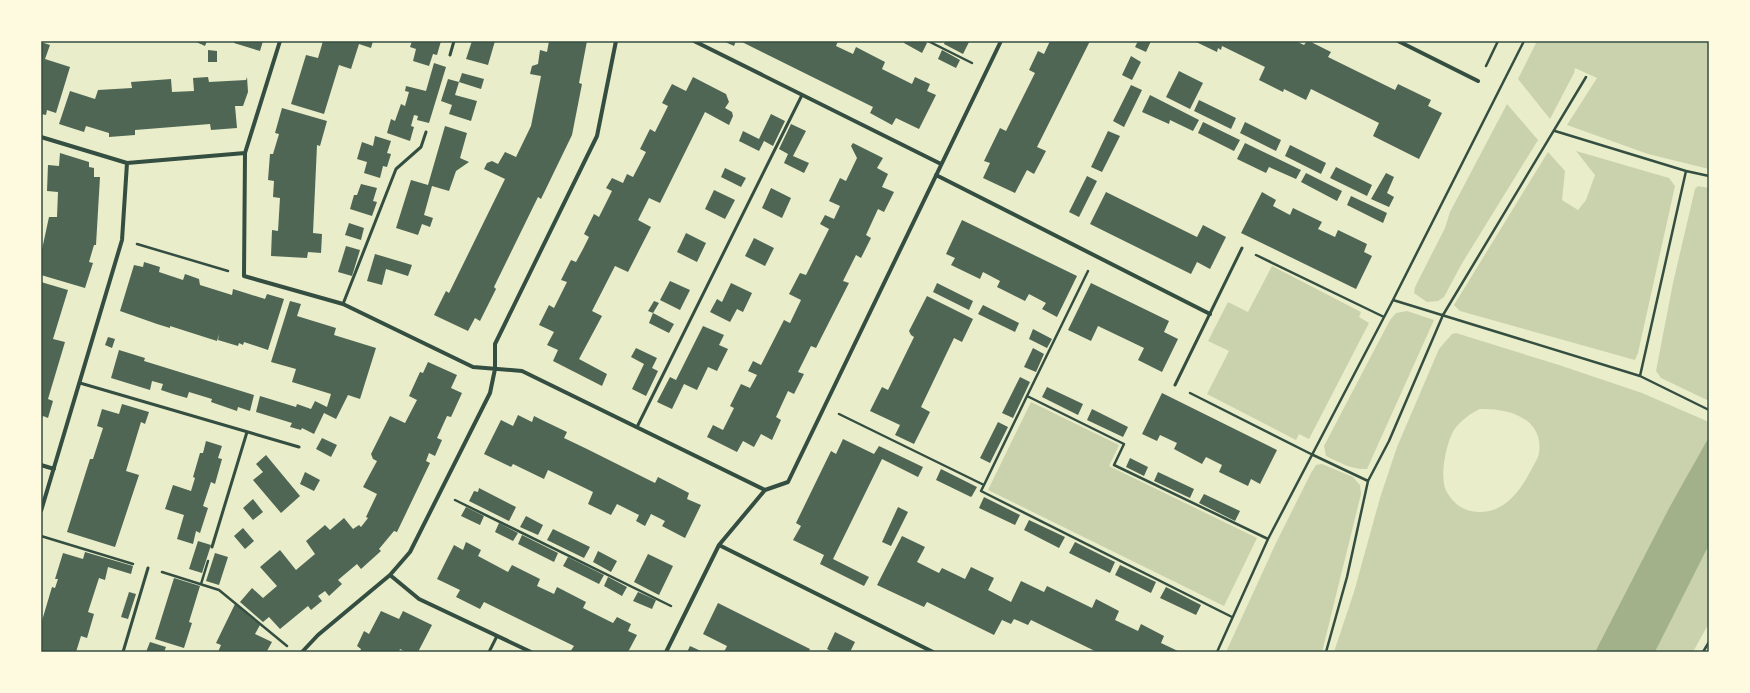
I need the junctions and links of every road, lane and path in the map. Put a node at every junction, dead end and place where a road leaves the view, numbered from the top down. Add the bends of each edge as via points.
1 (280, 41) edge
2 (454, 41) edge
3 (616, 41) edge
4 (694, 41) edge
5 (928, 41) edge
6 (1001, 41) edge
7 (1398, 41) edge
8 (1498, 41) edge
9 (1524, 41) edge
10 (450, 55) dead end
11 (987, 70) junction
12 (1586, 77) dead end
13 (1478, 81) joint
14 (802, 95) junction
15 (1555, 131) junction
16 (426, 132) dead end
17 (41, 137) edge
18 (245, 153) junction
19 (127, 163) junction
20 (941, 164) junction
21 (1686, 171) junction
22 (936, 175) junction
23 (1709, 176) edge
24 (122, 240) junction
25 (1242, 248) joint
26 (1096, 256) junction
27 (244, 276) junction
28 (1393, 300) junction
29 (343, 304) junction
30 (1210, 314) junction
31 (1443, 315) junction
32 (1384, 317) junction
33 (495, 369) junction
34 (1640, 376) junction
35 (80, 383) junction
36 (1175, 385) joint
37 (1028, 396) junction
38 (825, 407) junction
39 (1709, 410) edge
40 (637, 427) junction
41 (248, 432) junction
42 (299, 447) dead end
43 (1311, 454) junction
44 (41, 465) edge
45 (54, 469) junction
46 (1368, 481) junction
47 (984, 485) junction
48 (765, 490) junction
49 (440, 493) junction
50 (41, 511) edge
51 (41, 536) edge
52 (1268, 539) junction
53 (719, 545) junction
54 (212, 547) joint
55 (148, 568) junction
56 (390, 575) junction
57 (201, 584) junction
58 (686, 613) junction
59 (1232, 617) junction
60 (497, 636) junction
61 (1709, 642) edge
62 (289, 647) dead end
63 (123, 652) edge
64 (302, 652) edge
65 (489, 652) edge
66 (530, 652) edge
67 (666, 652) edge
68 (933, 652) edge
69 (1217, 652) edge
70 (1326, 652) edge
71 (1703, 652) edge

1 - 18 street
2 - 10 lane
3 - 33 street via 597,136 495,344
4 - 14 street
5 - 11 path
6 - 11 street
7 - 13 street
8 - 13 path
9 - 28 path
11 - 20 street
12 - 15 path
14 - 20 street
14 - 40 lane
15 - 21 path
15 - 31 path
16 - 29 lane via 421,148 396,169
17 - 19 street
18 - 19 street
18 - 27 street
19 - 24 street
20 - 22 street
21 - 23 path
21 - 34 path
22 - 26 street
22 - 38 street
24 - 27 path
24 - 35 street
25 - 30 lane
25 - 32 path
26 - 30 street
26 - 37 path
27 - 29 street
28 - 31 path
28 - 32 path
29 - 33 street via 473,367
30 - 36 lane
31 - 34 path
31 - 46 path via 1389,440
32 - 43 path
33 - 40 street via 522,371
33 - 49 street via 490,393
34 - 39 path
35 - 41 lane
35 - 45 street
36 - 43 path
37 - 47 path
37 - 52 path via 1124,444 1114,465
38 - 47 path
38 - 48 street via 788,482
40 - 48 street
41 - 42 lane
41 - 54 lane
43 - 46 path
43 - 52 path
44 - 45 street
45 - 50 street
46 - 70 path via 1347,577
47 - 59 path via 981,491
48 - 53 street
49 - 56 street via 410,552
49 - 58 path
51 - 55 path
52 - 59 path
53 - 58 street
53 - 68 street
54 - 57 path
55 - 57 path
55 - 63 lane
56 - 60 street via 419,599
56 - 64 street via 318,635
57 - 62 path via 219,590
58 - 67 street
59 - 69 path
60 - 65 lane
60 - 66 street
61 - 71 path

